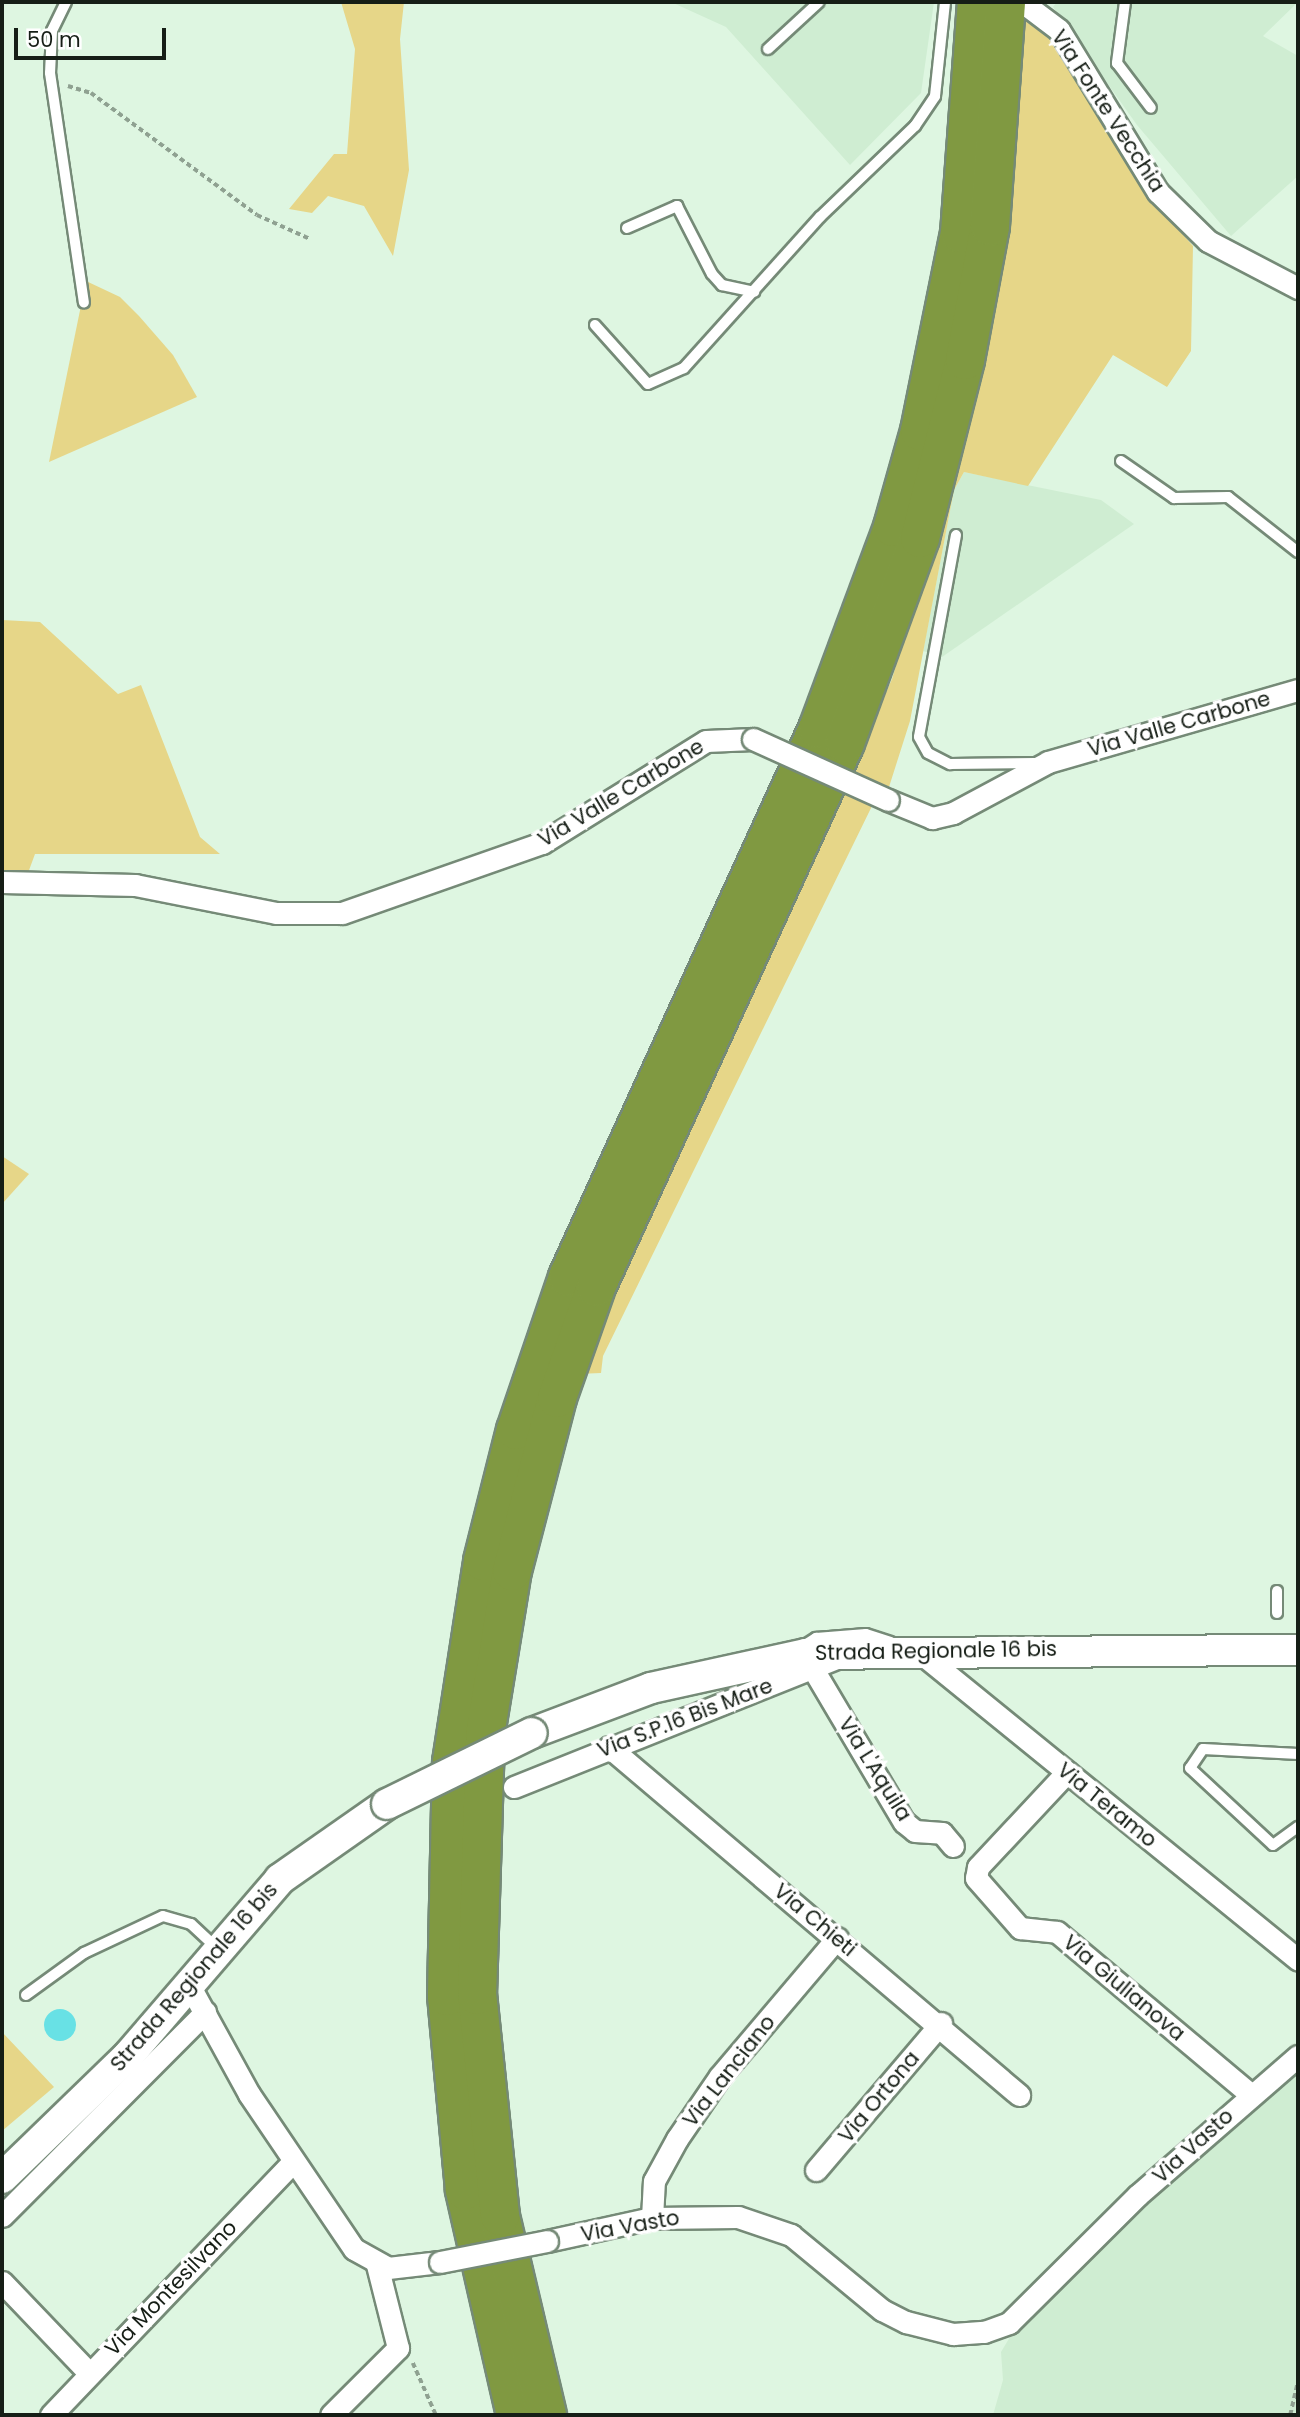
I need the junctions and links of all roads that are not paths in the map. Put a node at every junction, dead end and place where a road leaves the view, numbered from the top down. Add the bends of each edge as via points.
1 (66, 2) edge
2 (816, 2) edge
3 (945, 2) edge
4 (977, 2) edge
5 (1125, 2) edge
6 (1022, 3) edge
7 (768, 49) dead end
8 (1151, 108) dead end
9 (627, 228) dead end
10 (1298, 288) edge
11 (754, 292) junction
12 (84, 303) dead end
13 (595, 325) dead end
14 (944, 388) junction
15 (1121, 461) dead end
16 (956, 535) dead end
17 (1298, 552) edge
18 (1298, 690) edge
19 (1048, 762) junction
20 (2, 882) edge
21 (1277, 1591) dead end
22 (1278, 1613) dead end
23 (913, 1648) junction
24 (857, 1649) junction
25 (1298, 1650) edge
26 (784, 1658) junction
27 (813, 1669) junction
28 (609, 1747) junction
29 (1298, 1754) edge
30 (1067, 1772) junction
31 (514, 1787) dead end
32 (1298, 1827) edge
33 (953, 1846) dead end
34 (837, 1938) junction
35 (217, 1948) junction
36 (1298, 1961) edge
37 (188, 1983) junction
38 (26, 1995) dead end
39 (205, 2012) junction
40 (941, 2023) junction
41 (1298, 2056) edge
42 (1019, 2095) dead end
43 (1251, 2095) junction
44 (293, 2162) junction
45 (816, 2170) dead end
46 (2, 2178) edge
47 (2, 2216) edge
48 (652, 2218) junction
49 (377, 2265) junction
50 (2, 2282) edge
51 (89, 2373) junction
52 (51, 2415) edge
53 (331, 2415) edge
54 (516, 2415) edge
55 (547, 2415) edge

1 - 12 lane via 49,47
2 - 7 lane
3 - 11 lane via 935,96 915,126
4 - 14 highway via 964,205
5 - 8 lane via 1117,63
6 - 10 street, Via Fonte Vecchia via 1059,30 1158,192 1208,241
6 - 14 highway via 995,194
9 - 11 lane via 677,206 712,274 722,285
11 - 13 lane via 663,382 635,376
14 - 54 highway via 833,694 563,1289 516,1430 483,1560 452,1762 447,1996 465,2190
14 - 55 highway via 920,538 860,707 596,1287 557,1398 512,1571 485,1735 477,1995 500,2216
15 - 17 lane via 1174,498 1228,497
16 - 19 lane via 919,737 928,753 950,764
18 - 19 street, Via Valle Carbone
19 - 20 street, Via Valle Carbone, bridge via 953,813 932,818 752,739 706,741 542,843 342,913 276,913 135,885
21 - 22 lane
23 - 24 main road, Strada Regionale 16 bis
23 - 25 main road, Strada Regionale 16 bis
23 - 26 lane via 866,1634 816,1638
23 - 30 street, Via Teramo
24 - 26 main road, Strada Regionale 16 bis
24 - 27 street, Via S.P.16 Bis Mare
26 - 35 main road, Strada Regionale 16 bis, bridge via 651,1688 532,1733 387,1804 280,1879
27 - 28 street, Via S.P.16 Bis Mare
27 - 33 street, Via L'Aquila via 904,1822 915,1831 942,1833
28 - 31 street, Via S.P.16 Bis Mare
28 - 34 street, Via Chieti
29 - 32 lane via 1203,1749 1190,1768 1273,1845
30 - 36 street, Via Teramo
30 - 43 street, Via Giulianova via 978,1867 976,1878 1020,1928 1056,1932
34 - 40 street, Via Chieti
34 - 48 street, Via Lanciano via 720,2076 677,2139 654,2181
35 - 37 main road, Strada Regionale 16 bis
35 - 38 lane via 191,1924 163,1916 84,1953
37 - 39 street
37 - 46 main road, Strada Regionale 16 bis via 128,2056
39 - 44 street
39 - 47 street
40 - 42 street, Via Chieti
40 - 45 street, Via Ortona
41 - 43 street, Via Vasto
43 - 48 street, Via Vasto via 1009,2323 984,2332 953,2333 906,2322 882,2310 812,2250 738,2217
44 - 49 street via 354,2249
44 - 51 street, Via Montesilvano
48 - 49 street, Via Vasto, bridge via 440,2262
49 - 53 street via 398,2348
50 - 51 street
51 - 52 street, Via Montesilvano

